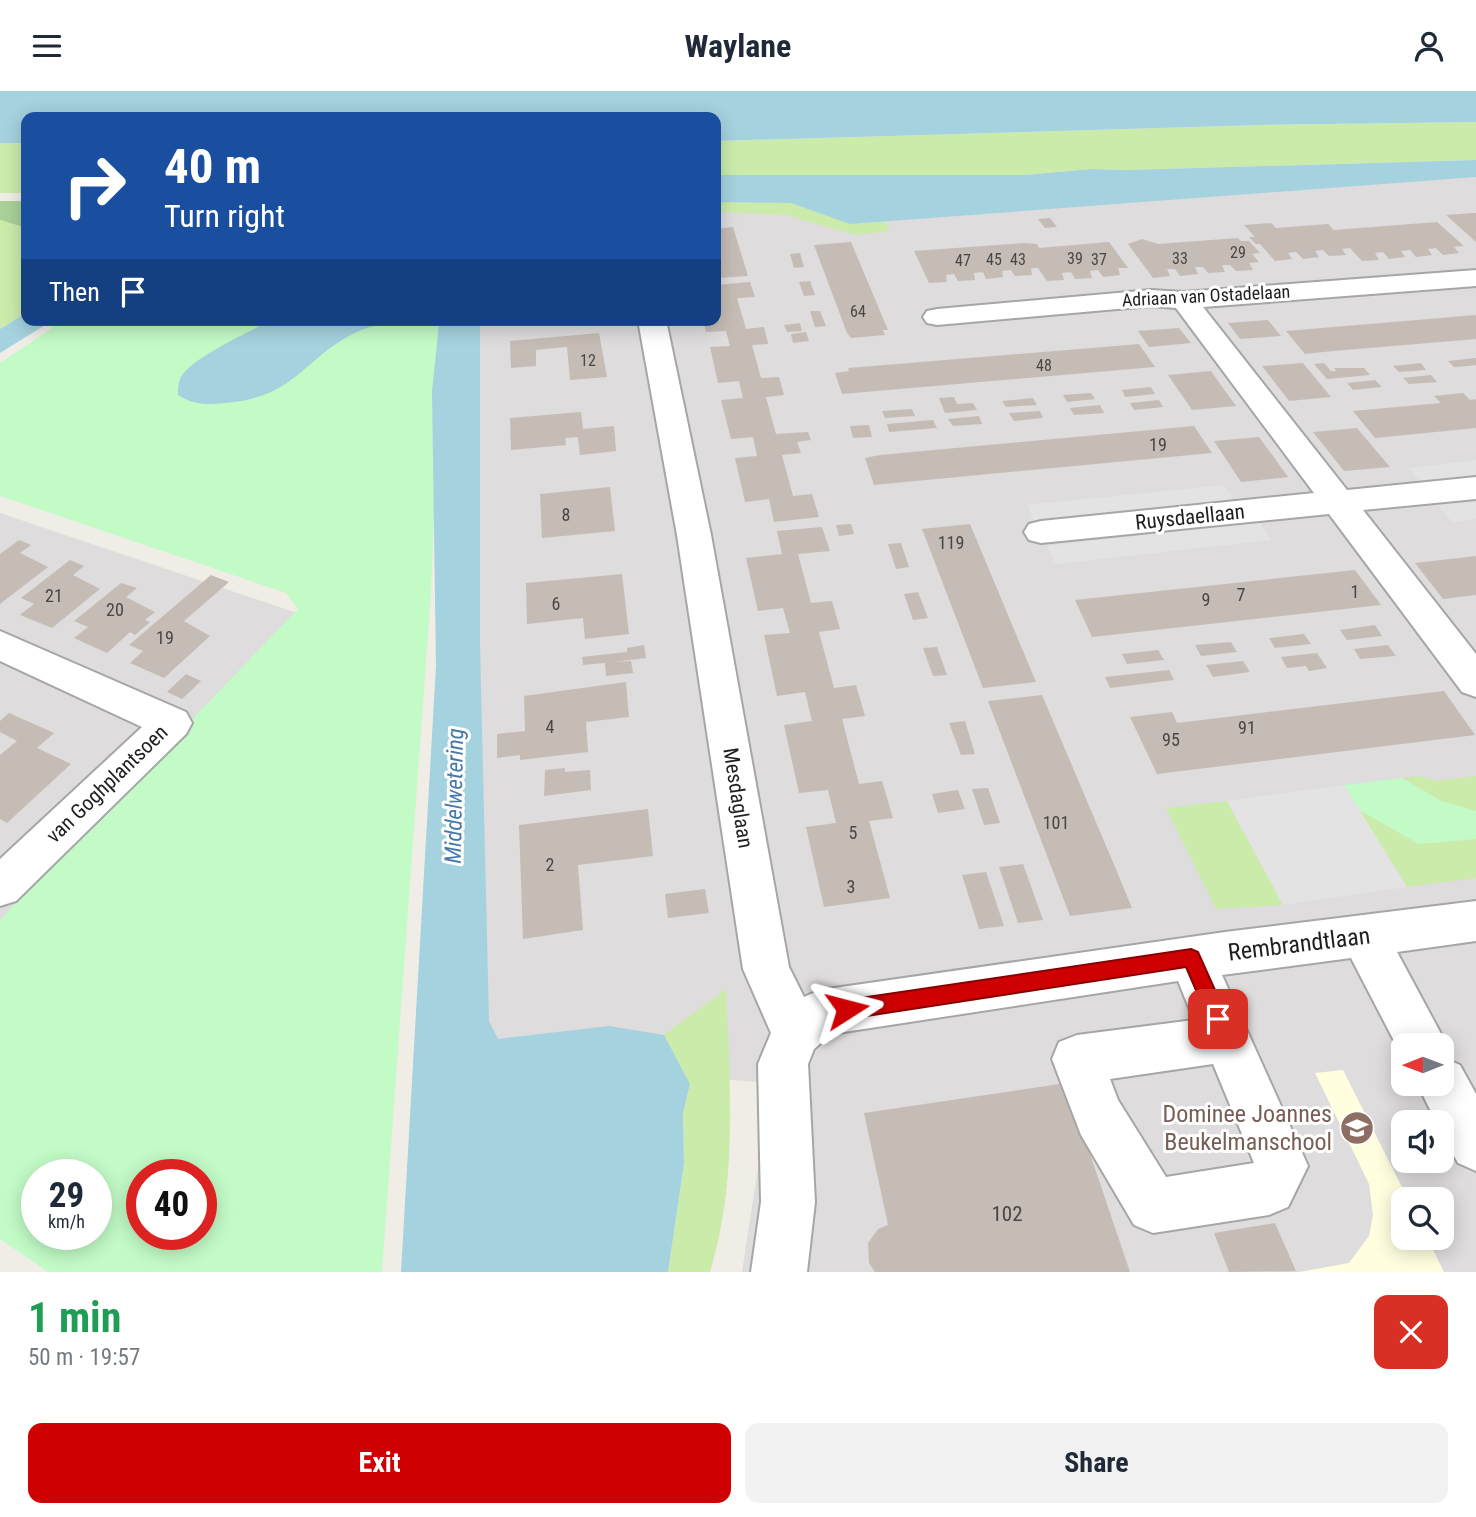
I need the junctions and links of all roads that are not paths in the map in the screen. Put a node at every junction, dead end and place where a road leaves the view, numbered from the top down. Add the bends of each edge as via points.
1 (1476, 278) edge
2 (1184, 300) junction
3 (937, 317) dead end
4 (653, 326) edge
5 (1476, 488) edge
6 (1338, 502) junction
7 (1041, 532) dead end
8 (0, 645) edge
9 (1476, 682) edge
10 (0, 887) edge
11 (1476, 921) edge
12 (1364, 937) junction
13 (1191, 958) junction
14 (796, 1033) junction
15 (1416, 1033) edge
16 (1227, 1039) dead end
17 (1450, 1096) edge
18 (1476, 1145) edge
19 (779, 1272) edge

1 - 2 street, Adriaan van Ostadelaan
2 - 3 street, Adriaan van Ostadelaan via 1151,298
2 - 6 street
4 - 14 street, Mesdaglaan via 694,535 766,969
5 - 6 street, Ruysdaellaan
6 - 7 street, Ruysdaellaan
6 - 9 street
8 - 10 street, van Goghplantsoen via 172,723
11 - 12 street, Rembrandtlaan
12 - 13 street, Rembrandtlaan
12 - 15 street
13 - 14 street, Rembrandtlaan via 820,1013
13 - 16 street
14 - 19 street via 783,1063 788,1202
17 - 18 street

